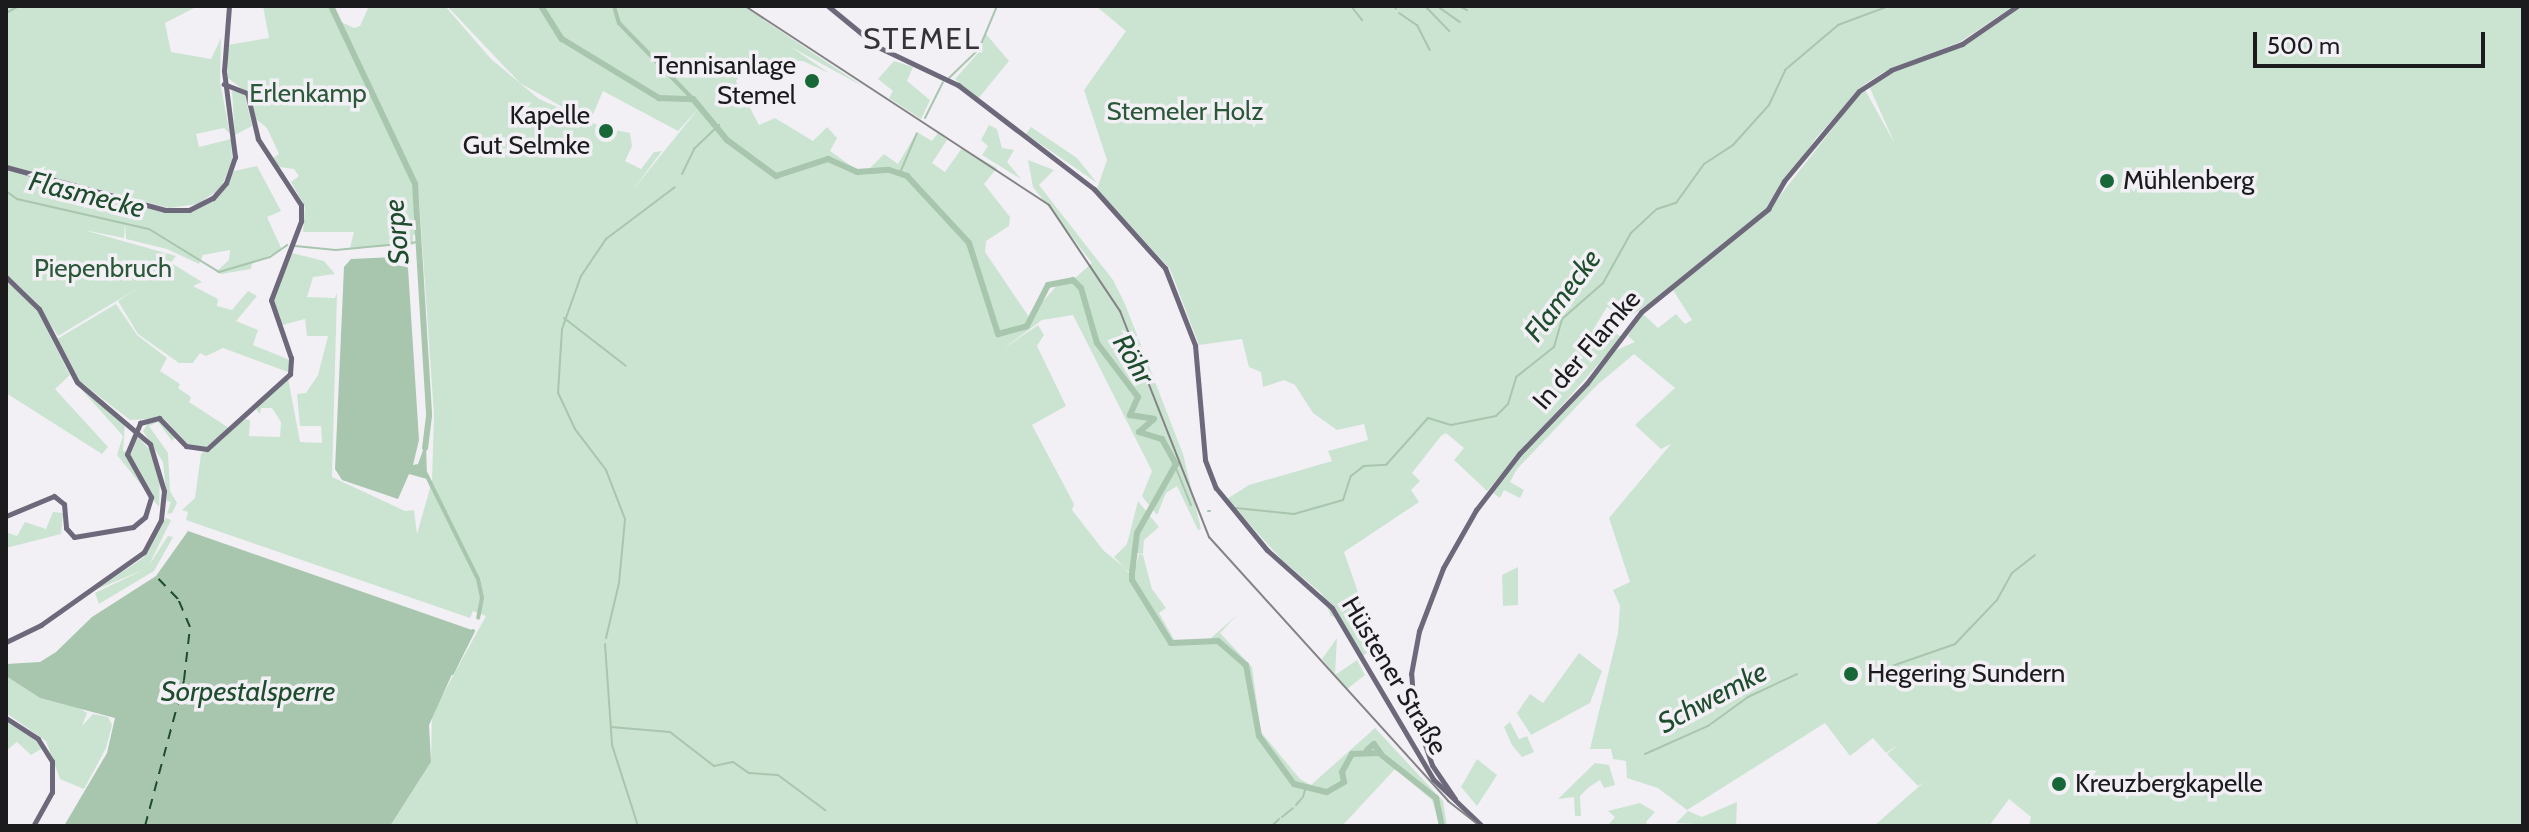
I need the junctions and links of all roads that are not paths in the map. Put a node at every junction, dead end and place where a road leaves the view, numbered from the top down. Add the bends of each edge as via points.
1 (229, 6) edge
2 (828, 6) edge
3 (2017, 6) edge
4 (225, 88) junction
5 (6, 167) edge
6 (6, 277) edge
7 (135, 429) junction
8 (6, 516) edge
9 (6, 642) edge
10 (6, 718) edge
11 (1455, 800) junction
12 (33, 826) edge
13 (1482, 826) edge

1 - 4 main road
2 - 11 main road, Hüstener Straße via 878,47 958,85 1096,191 1165,268 1190,332 1205,460 1216,488 1267,550 1332,608 1422,763
3 - 11 main road, In der Flamke via 1962,44 1891,70 1859,91 1792,171 1768,209 1641,312 1476,510 1443,568 1421,624 1411,674 1415,716 1432,765
4 - 5 main road via 232,171 213,198 181,211
4 - 7 main road via 240,88 250,99 258,139 301,205 301,221 271,300 291,372 207,449 186,446 159,418 146,419
6 - 7 main road via 39,309 77,382
7 - 8 main road via 127,454 151,497 137,525 74,537 66,528 64,504 54,496
7 - 9 main road via 153,450 163,475 163,515 152,542 123,569
10 - 12 main road via 38,739 52,761 52,792
11 - 13 main road, Hüstener Straße

